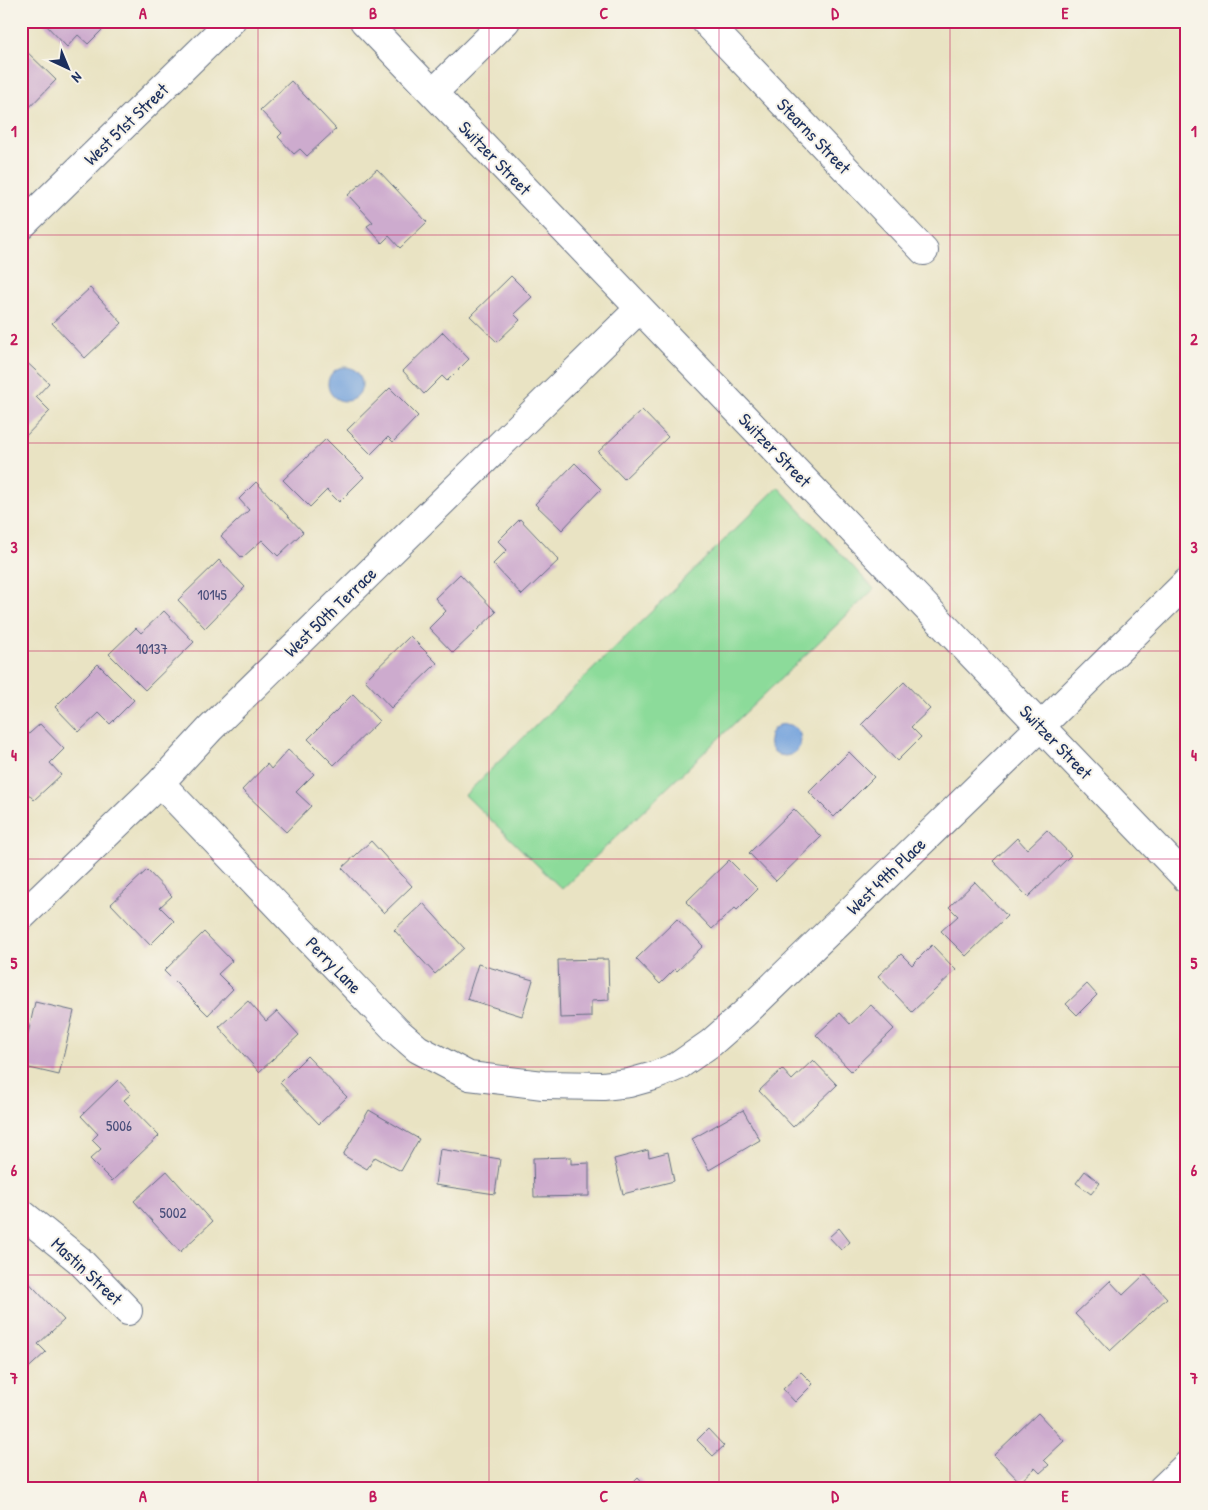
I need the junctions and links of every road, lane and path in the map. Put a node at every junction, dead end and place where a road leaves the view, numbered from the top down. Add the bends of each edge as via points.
1 (230, 21) edge
2 (364, 21) edge
3 (506, 21) edge
4 (705, 21) edge
5 (433, 93) junction
6 (21, 226) edge
7 (924, 251) dead end
8 (639, 309) junction
9 (1187, 582) edge
10 (1040, 726) junction
11 (160, 783) junction
12 (1187, 879) edge
13 (21, 917) edge
14 (543, 1085) joint
15 (21, 1213) edge
16 (128, 1311) dead end
17 (1187, 1465) edge
18 (1162, 1489) edge

1 - 6 street, West 51st Street
2 - 5 street, Switzer Street
3 - 5 street
4 - 7 street, Stearns Street
5 - 8 street, Switzer Street
8 - 10 street, Switzer Street
8 - 11 street, West 50th Terrace via 210,729
9 - 10 street, West 49th Place
10 - 12 street, Switzer Street
10 - 14 street, West 49th Place via 711,1043 678,1066 629,1083
11 - 13 street, West 50th Terrace
11 - 14 street, Perry Lane via 418,1050 469,1076
15 - 16 street, Mastin Street via 79,1260
17 - 18 street

